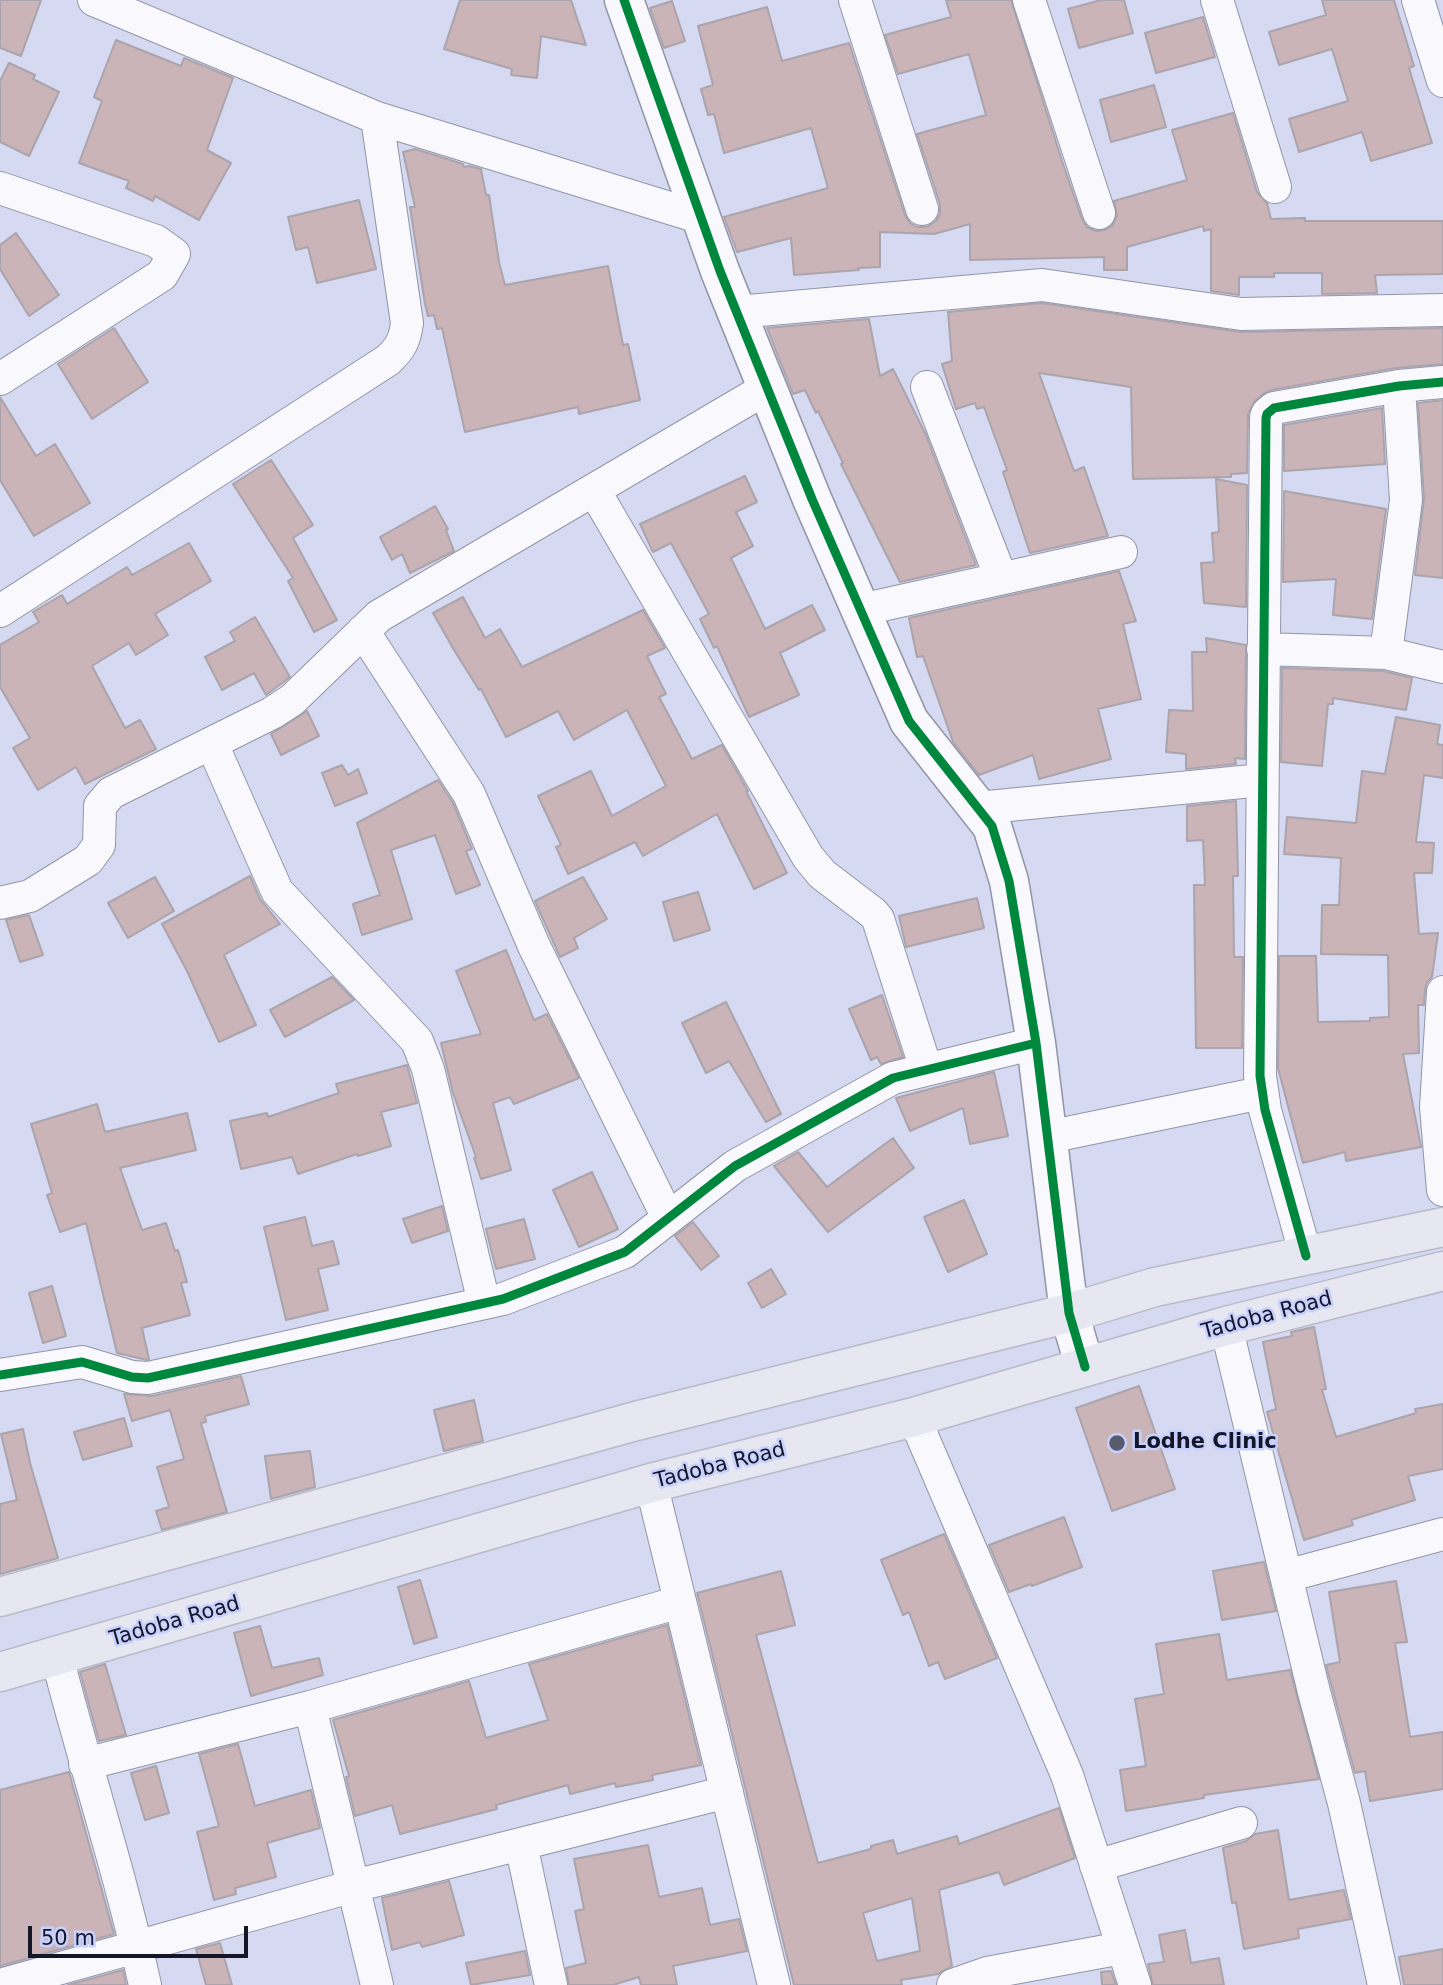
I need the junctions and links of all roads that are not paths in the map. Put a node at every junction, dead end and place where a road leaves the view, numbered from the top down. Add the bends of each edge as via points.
1 (94, 0) edge
2 (624, 0) edge
3 (855, 0) edge
4 (1029, 0) edge
5 (1217, 0) edge
6 (1418, 0) edge
7 (1442, 72) edge
8 (377, 118) junction
9 (1275, 187) dead end
10 (0, 188) edge
11 (922, 209) dead end
12 (1099, 213) dead end
13 (702, 218) junction
14 (1443, 310) edge
15 (737, 312) junction
16 (0, 379) edge
17 (1443, 382) edge
18 (1399, 386) junction
19 (927, 387) dead end
20 (767, 388) junction
21 (594, 490) junction
22 (1121, 552) dead end
23 (1001, 578) junction
24 (860, 610) junction
25 (0, 611) edge
26 (363, 631) junction
27 (1263, 649) junction
28 (1386, 653) junction
29 (1443, 667) edge
30 (212, 744) junction
31 (1262, 780) junction
32 (978, 808) junction
33 (0, 903) edge
34 (1443, 992) edge
35 (1036, 1043) junction
36 (926, 1069) junction
37 (1261, 1093) junction
38 (1048, 1138) junction
39 (1443, 1190) edge
40 (668, 1219) junction
41 (1443, 1227) edge
42 (1306, 1256) junction
43 (1443, 1271) edge
44 (484, 1303) junction
45 (1069, 1313) junction
46 (1226, 1326) junction
47 (1085, 1367) junction
48 (0, 1375) edge
49 (914, 1417) junction
50 (652, 1483) junction
51 (1443, 1534) edge
52 (1286, 1576) junction
53 (0, 1597) edge
54 (680, 1602) junction
55 (57, 1657) junction
56 (0, 1672) edge
57 (310, 1707) junction
58 (85, 1764) junction
59 (727, 1793) junction
60 (1241, 1823) dead end
61 (521, 1844) junction
62 (1096, 1866) junction
63 (354, 1886) junction
64 (136, 1945) junction
65 (1122, 1948) junction
66 (0, 1985) edge
67 (145, 1985) edge
68 (377, 1985) edge
69 (551, 1985) edge
70 (774, 1985) edge
71 (953, 1985) edge
72 (1135, 1985) edge
73 (1384, 1985) edge

1 - 8 street
2 - 13 street
3 - 11 street
4 - 12 street
5 - 9 street
6 - 7 street
8 - 13 street
8 - 25 street via 407,323 400,349
10 - 16 street via 156,241 174,254 162,275
13 - 15 street
14 - 15 street via 1241,314 1042,285
15 - 20 street
17 - 18 street
18 - 27 street via 1274,408 1267,414
18 - 28 street via 1406,500
19 - 23 street
20 - 21 street
20 - 24 street
21 - 26 street via 379,616
21 - 36 street via 808,857 878,919
22 - 23 street
23 - 24 street
24 - 32 street via 909,722
26 - 30 street via 292,700
26 - 40 street via 469,794 534,946
27 - 28 street
27 - 31 street
28 - 29 street
30 - 33 street via 111,793 100,806 99,845 88,860 30,896
30 - 44 street via 276,891 418,1041
31 - 32 street
31 - 37 street
32 - 35 street via 992,826 1009,881
34 - 39 street via 1436,1107
35 - 36 street
35 - 38 street
36 - 40 street via 893,1078 735,1166
37 - 38 street
37 - 42 street
38 - 45 street
40 - 44 street via 625,1252
41 - 42 main road
42 - 45 main road via 1156,1287
43 - 46 main road, Tadoba Road
44 - 48 street via 148,1378 82,1362
45 - 47 street
45 - 53 main road via 636,1421
46 - 47 main road, Tadoba Road
46 - 52 street
47 - 49 main road, Tadoba Road
49 - 50 main road, Tadoba Road
49 - 62 street via 1067,1775
50 - 54 street
50 - 55 main road, Tadoba Road
51 - 52 street
52 - 73 street via 1344,1803
54 - 57 street
54 - 59 street
55 - 56 main road, Tadoba Road
55 - 58 street
57 - 58 street
57 - 63 street
58 - 64 street
59 - 61 street
59 - 70 street
60 - 62 street
61 - 63 street
61 - 69 street
62 - 65 street
63 - 64 street
63 - 68 street
64 - 66 street
64 - 67 street
65 - 71 street via 987,1973
65 - 72 street

